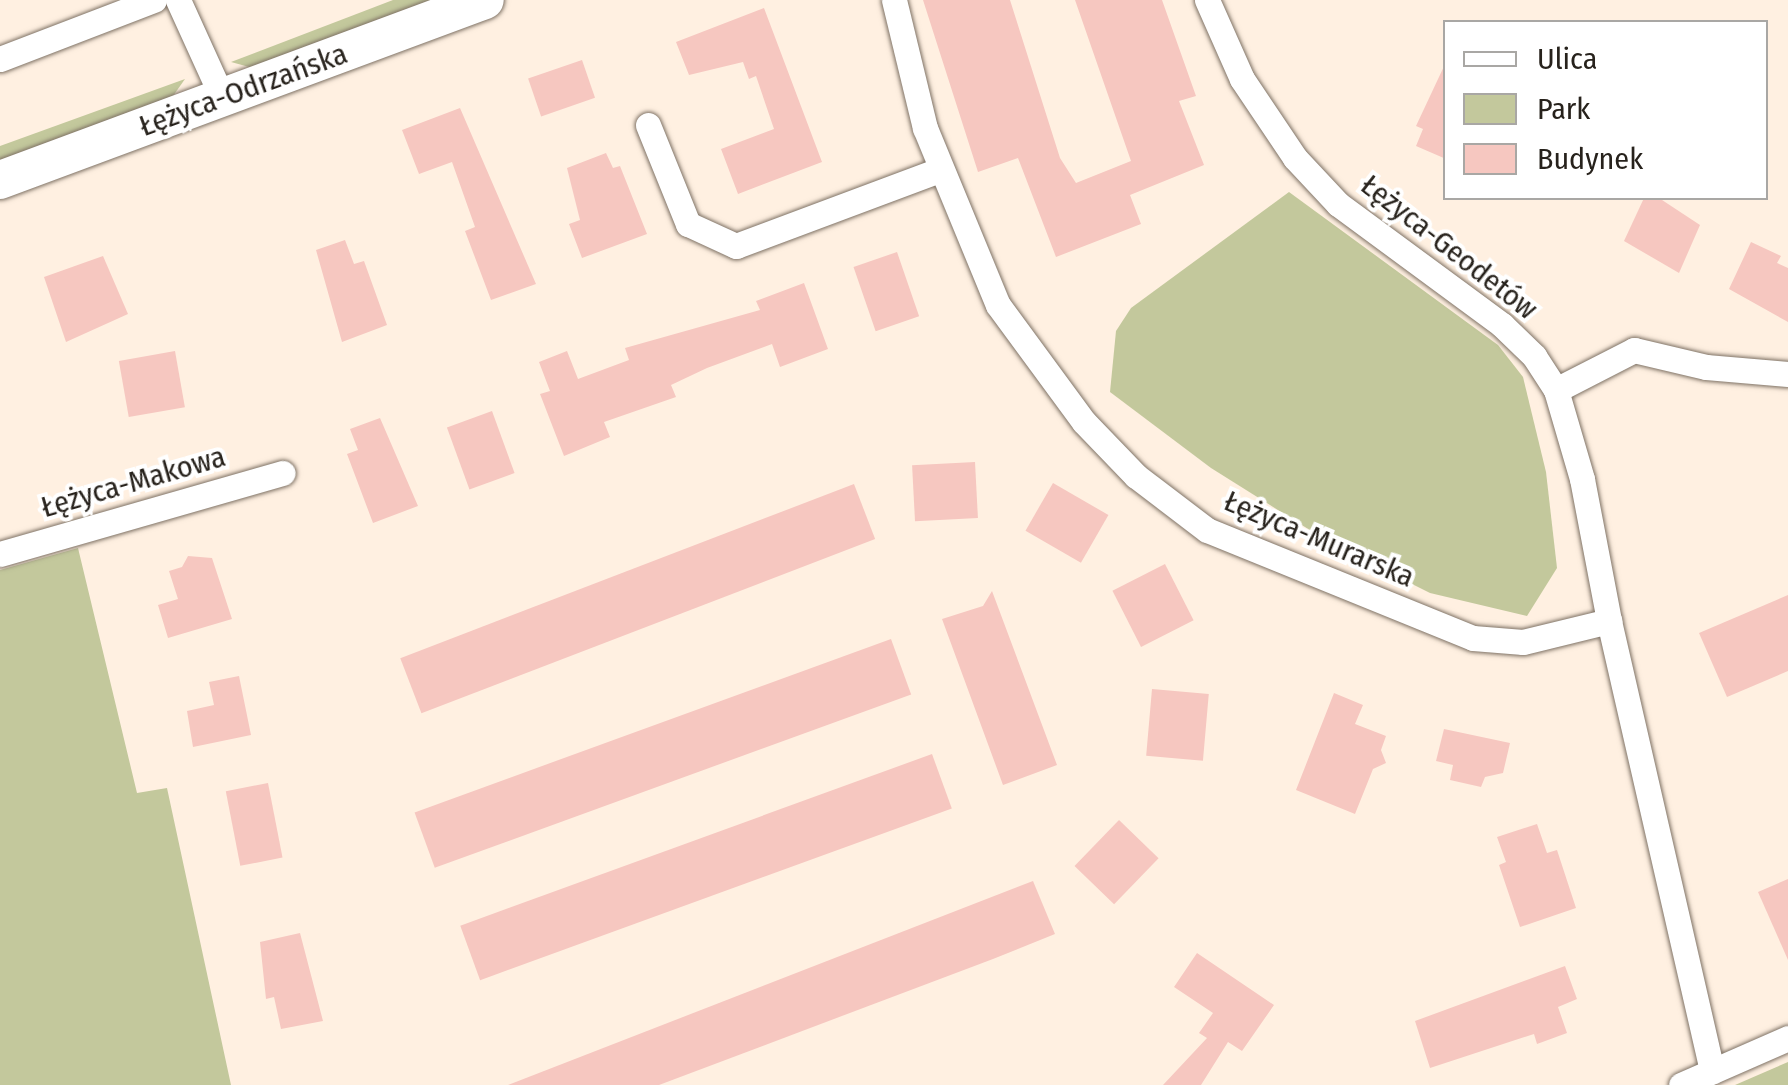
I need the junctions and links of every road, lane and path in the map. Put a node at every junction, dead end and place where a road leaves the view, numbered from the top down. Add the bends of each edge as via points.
1 (154, 0) edge
2 (178, 0) edge
3 (485, 0) edge
4 (894, 0) edge
5 (1207, 0) edge
6 (0, 60) edge
7 (222, 98) junction
8 (648, 125) dead end
9 (939, 170) junction
10 (0, 180) edge
11 (1788, 374) edge
12 (1556, 390) junction
13 (283, 473) dead end
14 (0, 554) edge
15 (1608, 621) junction
16 (1788, 1038) edge
17 (1712, 1072) junction
18 (1681, 1085) edge

1 - 6 street
2 - 7 street
3 - 7 main road, Łężyca-Odrzańska
4 - 9 street, Łężyca-Murarska
5 - 12 street, Łężyca-Geodetów via 1242,79 1295,158 1338,204 1502,325
7 - 10 main road, Łężyca-Odrzańska
8 - 9 street via 688,224 736,246
9 - 15 street, Łężyca-Murarska via 998,305 1084,422 1136,476 1207,530 1473,638 1523,642
11 - 12 street via 1634,350
12 - 15 street via 1582,479
13 - 14 street, Łężyca-Makowa
15 - 17 street
16 - 17 street
17 - 18 street

